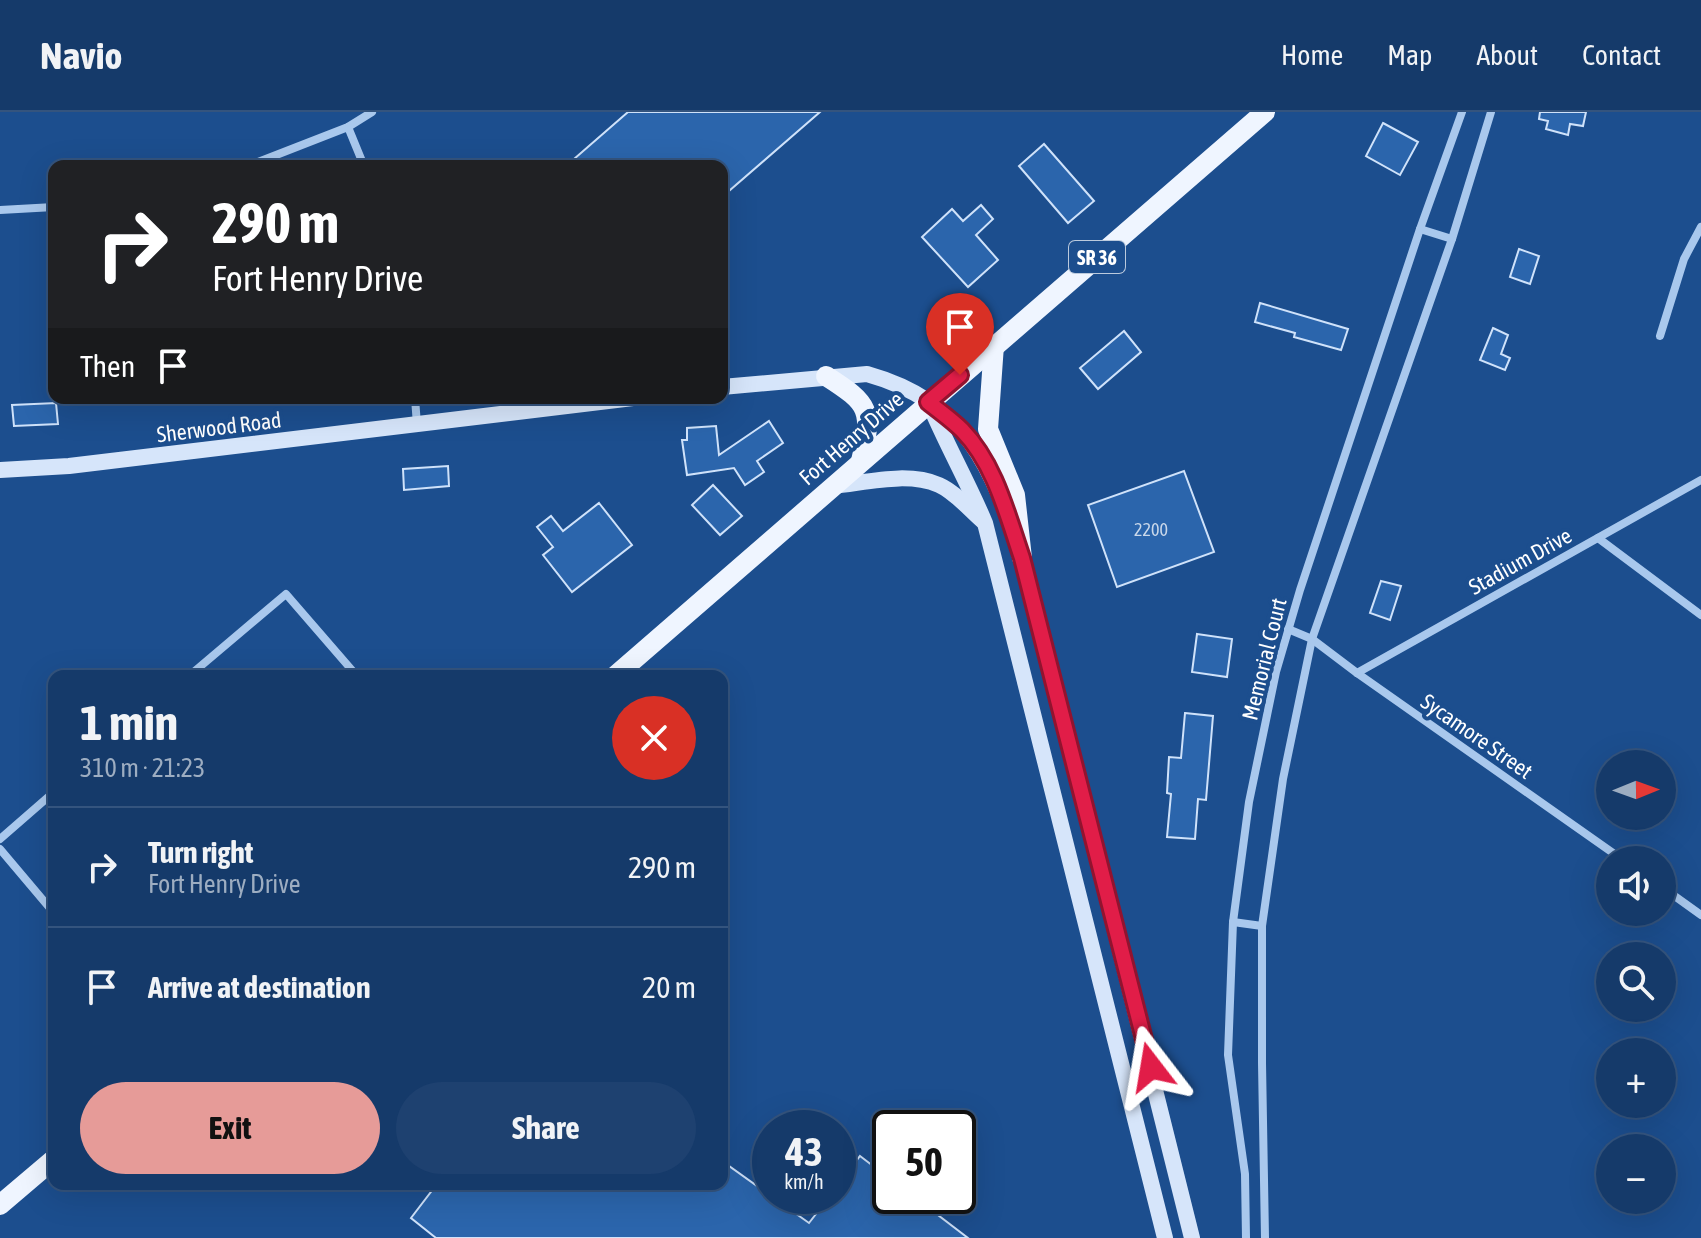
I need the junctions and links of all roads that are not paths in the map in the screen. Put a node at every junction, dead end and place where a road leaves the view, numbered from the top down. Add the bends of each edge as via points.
1 (372, 112) edge
2 (1265, 112) edge
3 (1462, 112) edge
4 (1491, 112) edge
5 (348, 127) junction
6 (263, 160) edge
7 (362, 160) edge
8 (48, 207) edge
9 (0, 210) edge
10 (1701, 227) edge
11 (1420, 229) junction
12 (1452, 239) junction
13 (1660, 336) dead end
14 (994, 345) junction
15 (826, 376) junction
16 (728, 386) edge
17 (928, 402) junction
18 (415, 404) edge
19 (585, 404) edge
20 (417, 425) junction
21 (861, 461) junction
22 (0, 470) edge
23 (1701, 480) edge
24 (832, 486) junction
25 (985, 523) junction
26 (1598, 538) junction
27 (1022, 558) junction
28 (1701, 615) edge
29 (1288, 629) junction
30 (1312, 639) junction
31 (196, 670) edge
32 (352, 670) edge
33 (622, 670) edge
34 (1357, 673) junction
35 (48, 797) edge
36 (0, 839) edge
37 (1603, 846) edge
38 (0, 849) edge
39 (1676, 897) edge
40 (48, 906) edge
41 (1701, 915) edge
42 (1233, 922) junction
43 (1262, 926) junction
44 (1144, 1039) junction
45 (1116, 1048) junction
46 (48, 1164) edge
47 (0, 1205) edge
48 (1165, 1238) edge
49 (1192, 1238) edge
50 (1246, 1238) edge
51 (1265, 1238) edge

1 - 5 street
2 - 14 main road, Fort Henry Drive / SR 36
3 - 11 street, Memorial Court
4 - 12 street, Memorial Court
5 - 6 street
5 - 7 street
8 - 9 street
10 - 13 street via 1684,259
11 - 12 street
11 - 29 street, Memorial Court
12 - 30 street, Memorial Court
14 - 17 main road, Fort Henry Drive / SR 36
14 - 27 main road via 988,429 1015,495
15 - 16 main road
15 - 17 main road via 867,374 906,387
15 - 21 main road via 861,400 867,414
17 - 21 main road, Fort Henry Drive / SR 36
17 - 25 main road
17 - 27 main road via 963,431 991,472
18 - 20 street
19 - 20 main road, Sherwood Road
20 - 22 main road, Sherwood Road
21 - 24 main road, Fort Henry Drive / SR 36
23 - 26 street, Stadium Drive
24 - 25 main road via 919,479 941,486
24 - 33 main road, Fort Henry Drive / SR 36
25 - 45 main road
26 - 28 street
26 - 34 street, Stadium Drive
27 - 44 main road
29 - 30 street, Sycamore Street
29 - 42 street, Memorial Court via 1249,802
30 - 34 street, Sycamore Street
30 - 43 street, Memorial Court via 1283,779
31 - 32 street via 286,594
34 - 37 street, Sycamore Street
35 - 36 street
38 - 40 street
39 - 41 street
42 - 43 street
42 - 50 street, Memorial Court via 1228,1055 1245,1174
43 - 51 street, Memorial Court
44 - 45 main road
44 - 49 main road
45 - 48 main road
46 - 47 main road

